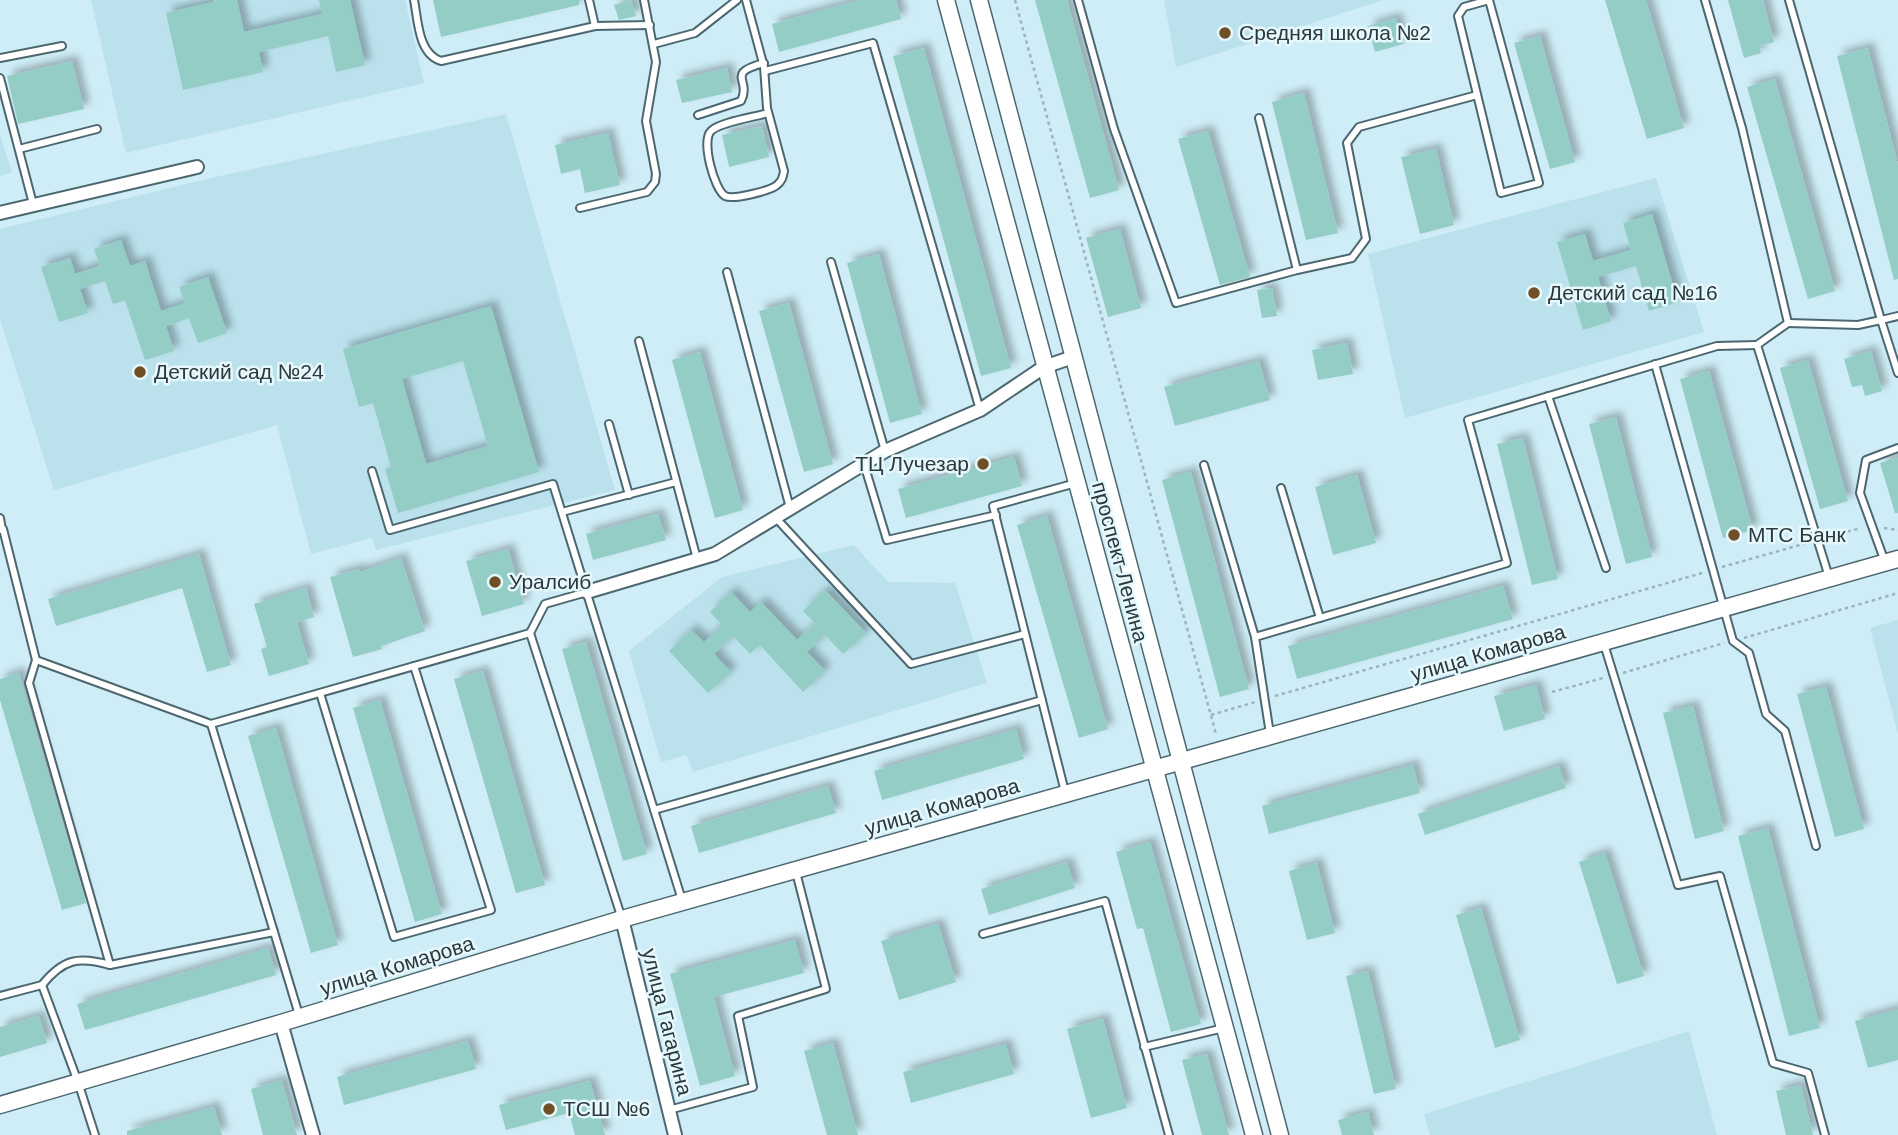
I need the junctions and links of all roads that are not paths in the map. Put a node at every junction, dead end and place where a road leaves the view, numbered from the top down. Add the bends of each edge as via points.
1 (414, 0) edge
2 (589, 0) edge
3 (644, 0) edge
4 (737, 0) edge
5 (746, 0) edge
6 (946, 0) edge
7 (979, 0) edge
8 (1078, 0) edge
9 (1705, 0) edge
10 (1789, 0) edge
11 (650, 25) junction
12 (595, 26) junction
13 (654, 44) junction
14 (62, 46) dead end
15 (0, 58) edge
16 (764, 67) junction
17 (0, 78) edge
18 (1477, 95) junction
19 (768, 113) junction
20 (698, 115) dead end
21 (1259, 118) dead end
22 (97, 129) dead end
23 (19, 149) junction
24 (197, 167) dead end
25 (33, 204) junction
26 (580, 208) dead end
27 (0, 213) edge
28 (831, 262) dead end
29 (1297, 270) junction
30 (727, 272) dead end
31 (1898, 316) edge
32 (1881, 320) junction
33 (1788, 323) junction
34 (639, 341) dead end
35 (1757, 345) junction
36 (1073, 357) junction
37 (1655, 364) junction
38 (1044, 367) junction
39 (1898, 373) edge
40 (1548, 396) junction
41 (980, 410) junction
42 (609, 424) dead end
43 (1898, 448) edge
44 (885, 451) junction
45 (864, 463) junction
46 (1203, 465) dead end
47 (372, 471) dead end
48 (676, 482) junction
49 (1076, 483) junction
50 (1281, 488) dead end
51 (629, 495) junction
52 (790, 508) junction
53 (562, 512) junction
54 (996, 515) junction
55 (775, 517) junction
56 (0, 518) edge
57 (2, 530) edge
58 (697, 559) junction
59 (1892, 560) edge
60 (1606, 568) dead end
61 (1829, 579) junction
62 (587, 592) junction
63 (1723, 609) junction
64 (1320, 618) junction
65 (530, 633) junction
66 (1025, 634) junction
67 (1255, 638) junction
68 (1604, 642) junction
69 (36, 660) junction
70 (414, 666) junction
71 (320, 693) junction
72 (1042, 700) junction
73 (211, 724) junction
74 (1270, 736) junction
75 (1181, 761) junction
76 (1155, 769) junction
77 (1065, 794) junction
78 (654, 810) junction
79 (1816, 846) dead end
80 (795, 870) junction
81 (682, 902) junction
82 (622, 919) junction
83 (274, 932) junction
84 (983, 934) dead end
85 (110, 965) junction
86 (42, 985) junction
87 (0, 996) edge
88 (300, 1017) junction
89 (281, 1023) junction
90 (1225, 1027) junction
91 (1144, 1046) junction
92 (78, 1082) junction
93 (0, 1105) edge
94 (669, 1110) junction
95 (95, 1135) edge
96 (313, 1135) edge
97 (676, 1135) edge
98 (1169, 1135) edge
99 (1254, 1135) edge
100 (1280, 1135) edge
101 (1825, 1135) edge

1 - 12 lane via 425,49 441,61
2 - 12 lane
3 - 11 lane
4 - 13 lane via 695,33
5 - 16 lane
6 - 38 street, проспект Ленина
7 - 36 street, проспект Ленина
8 - 29 lane via 1114,129 1177,303
9 - 33 lane via 1742,128
10 - 32 lane
11 - 12 lane
11 - 13 lane
13 - 26 lane via 656,72 646,121 655,182 647,192
14 - 15 lane
16 - 19 lane
16 - 20 lane via 747,67 743,72 741,101
16 - 41 lane via 873,43
17 - 23 lane
18 - 18 lane via 1458,16 1464,7 1489,0 1539,183 1501,193
18 - 29 lane via 1359,127 1347,144 1366,239 1352,258
19 - 19 lane via 783,176 775,187 734,198 724,195 717,187 706,146 708,136 715,128
21 - 29 lane
22 - 23 lane
23 - 25 lane
24 - 25 street
25 - 27 street
28 - 44 lane
30 - 52 lane
31 - 32 lane
32 - 33 lane via 1858,325
32 - 39 lane
33 - 35 lane
34 - 48 lane
35 - 37 lane via 1717,346
35 - 61 lane
36 - 38 street
36 - 75 street, проспект Ленина
37 - 40 lane
37 - 63 lane
38 - 41 street
38 - 49 street, проспект Ленина
40 - 60 lane
40 - 64 lane via 1468,420 1507,563
41 - 44 street
42 - 51 lane
43 - 59 lane via 1866,460 1860,493
44 - 45 street
45 - 52 street
45 - 54 lane via 887,540
46 - 67 lane
47 - 53 lane via 390,530 553,484
48 - 51 lane
48 - 58 lane
49 - 54 lane via 993,506
49 - 76 street, проспект Ленина
50 - 64 lane
51 - 53 lane
52 - 55 street
53 - 62 lane
54 - 66 lane
55 - 58 street via 715,554
55 - 66 lane via 911,664
56 - 57 lane
57 - 69 lane
58 - 62 street
59 - 61 street, улица Комарова
61 - 63 street, улица Комарова via 1749,598
62 - 65 lane via 545,604
62 - 78 lane
63 - 68 street, улица Комарова
63 - 79 lane via 1732,641 1749,653 1766,715 1785,731
64 - 67 lane
65 - 70 lane
65 - 82 lane
66 - 72 lane
67 - 74 lane
68 - 74 street, улица Комарова
68 - 101 lane via 1678,886 1720,876 1773,1063 1808,1073
69 - 73 lane
69 - 85 lane via 29,683
70 - 71 lane
70 - 71 lane via 491,910 394,937
71 - 73 lane
72 - 77 lane
72 - 78 lane
73 - 83 lane
74 - 75 street, улица Комарова
75 - 76 street, улица Комарова
75 - 100 street, проспект Ленина
76 - 77 street, улица Комарова
76 - 90 street, проспект Ленина
77 - 80 street, улица Комарова
78 - 81 lane
80 - 81 street, улица Комарова
80 - 94 lane via 826,989 738,1016 753,1087
81 - 82 street, улица Комарова
82 - 88 street, улица Комарова
82 - 94 street, улица Гагарина
83 - 85 lane
83 - 88 lane
84 - 91 lane via 1105,901
85 - 86 lane via 82,959 69,962
86 - 87 lane
86 - 92 lane
88 - 89 street, улица Комарова
89 - 92 street, улица Комарова
89 - 96 street
90 - 91 lane
90 - 99 street, проспект Ленина
91 - 98 lane
92 - 93 street, улица Комарова
92 - 95 lane
94 - 97 street, улица Гагарина

